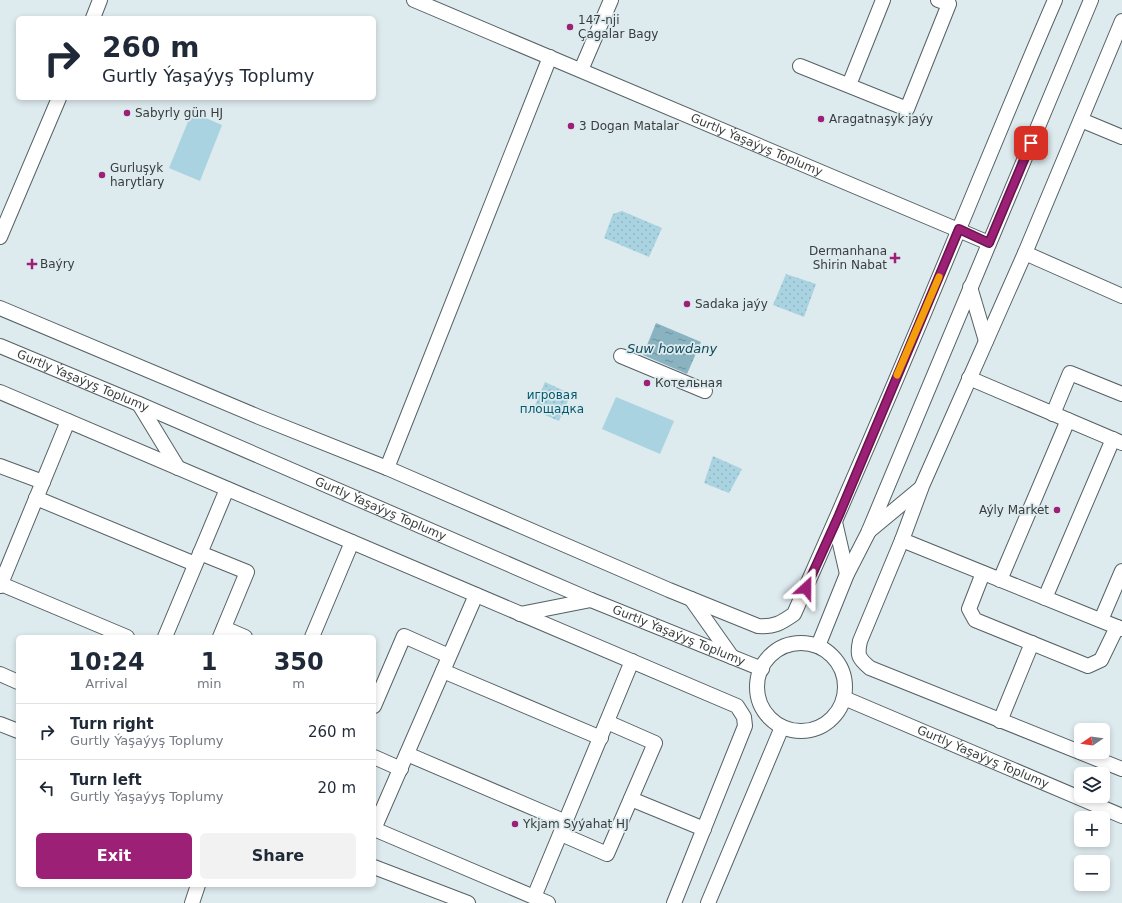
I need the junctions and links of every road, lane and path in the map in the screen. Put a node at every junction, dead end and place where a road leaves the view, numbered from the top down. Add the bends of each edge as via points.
1 (100, 0) edge
2 (414, 0) edge
3 (611, 0) edge
4 (883, 0) edge
5 (938, 0) edge
6 (1055, 0) edge
7 (1091, 0) edge
8 (94, 16) edge
9 (1122, 21) edge
10 (550, 57) junction
11 (800, 66) dead end
12 (581, 70) junction
13 (849, 85) junction
14 (58, 100) edge
15 (1080, 120) junction
16 (1122, 138) edge
17 (959, 229) junction
18 (0, 237) edge
19 (989, 243) junction
20 (1024, 254) junction
21 (970, 287) junction
22 (1122, 296) edge
23 (0, 308) edge
24 (986, 341) junction
25 (0, 346) edge
26 (621, 356) dead end
27 (970, 378) junction
28 (705, 391) dead end
29 (0, 392) edge
30 (1122, 394) edge
31 (139, 404) junction
32 (1054, 414) junction
33 (1068, 420) junction
34 (68, 421) junction
35 (1118, 441) edge
36 (0, 466) edge
37 (178, 468) junction
38 (387, 468) junction
39 (43, 482) junction
40 (922, 486) junction
41 (226, 489) junction
42 (36, 498) junction
43 (835, 522) junction
44 (868, 533) junction
45 (902, 540) junction
46 (352, 542) junction
47 (197, 558) junction
48 (1122, 571) edge
49 (983, 573) junction
50 (847, 574) junction
51 (1000, 580) junction
52 (0, 585) edge
53 (476, 595) junction
54 (1045, 598) junction
55 (691, 599) junction
56 (592, 600) junction
57 (520, 614) junction
58 (1101, 620) junction
59 (1119, 628) edge
60 (222, 633) edge
61 (122, 635) edge
62 (165, 635) edge
63 (234, 635) edge
64 (313, 635) edge
65 (1032, 643) junction
66 (818, 646) junction
67 (449, 656) junction
68 (732, 658) junction
69 (632, 661) junction
70 (762, 669) junction
71 (443, 671) junction
72 (0, 674) edge
73 (16, 681) edge
74 (376, 697) edge
75 (844, 698) junction
76 (1000, 721) junction
77 (607, 722) junction
78 (0, 724) edge
79 (782, 727) junction
80 (16, 730) edge
81 (601, 738) junction
82 (407, 754) junction
83 (376, 758) edge
84 (401, 769) junction
85 (1122, 769) edge
86 (631, 798) junction
87 (1122, 816) edge
88 (376, 825) edge
89 (563, 828) junction
90 (704, 829) junction
91 (376, 830) edge
92 (376, 868) edge
93 (197, 887) edge
94 (534, 897) junction
95 (192, 903) edge
96 (468, 903) edge
97 (548, 903) edge
98 (674, 903) edge
99 (708, 903) edge

1 - 8 street
2 - 10 street, Gurtly Ýaşaýyş Toplumy
3 - 12 street
4 - 13 street
5 - 13 street via 949,4 907,109
6 - 17 street
7 - 19 street
9 - 15 street
10 - 12 street, Gurtly Ýaşaýyş Toplumy
10 - 38 street
11 - 13 street
12 - 17 street, Gurtly Ýaşaýyş Toplumy
14 - 18 street
15 - 16 street
15 - 20 street
17 - 19 street, Gurtly Ýaşaýyş Toplumy
17 - 43 street
19 - 21 street
20 - 22 street
20 - 24 street
21 - 24 street
21 - 44 street
23 - 38 street
24 - 27 street
25 - 31 street, Gurtly Ýaşaýyş Toplumy
26 - 28 street
27 - 32 street
27 - 40 street
29 - 34 street
30 - 32 street via 1070,373
31 - 37 street
31 - 56 street, Gurtly Ýaşaýyş Toplumy
32 - 33 street
33 - 35 street
33 - 51 street
34 - 37 street
34 - 39 street
35 - 54 street
36 - 39 street
37 - 41 street
38 - 55 street
39 - 42 street
40 - 44 street
40 - 45 street
41 - 46 street
41 - 47 street
42 - 47 street
42 - 52 street
43 - 50 street
43 - 55 street via 794,614 782,622 770,627 758,626
44 - 50 street
45 - 49 street
45 - 76 street via 860,641 858,652 862,661 870,668
46 - 53 street
46 - 64 street
47 - 60 street via 247,572
47 - 62 street
48 - 58 street
49 - 51 street
49 - 65 street via 968,609 975,620
50 - 66 street
51 - 54 street
52 - 61 street
53 - 57 street
53 - 67 street
54 - 58 street
55 - 68 street
56 - 57 street
56 - 68 street, Gurtly Ýaşaýyş Toplumy
57 - 69 street
58 - 59 street
59 - 65 street via 1102,660 1088,666
60 - 63 street
65 - 76 street
66 - 70 street via 802,642 786,645 772,653
66 - 75 street via 832,654 841,667 846,682
67 - 71 street
67 - 74 street via 404,636
68 - 70 street, Gurtly Ýaşaýyş Toplumy
69 - 77 street
69 - 90 street via 737,706 744,717 745,726
70 - 79 street via 757,683 759,701 768,717
71 - 81 street
71 - 82 street
72 - 73 street
75 - 79 street via 837,714 824,725 812,730 799,731
75 - 87 street, Gurtly Ýaşaýyş Toplumy
76 - 85 street
77 - 81 street
77 - 86 street via 655,743
78 - 80 street
79 - 99 street
81 - 89 street
82 - 84 street
82 - 89 street
83 - 84 street
84 - 88 street
86 - 89 street via 607,854
86 - 90 street
89 - 94 street
90 - 98 street
91 - 94 street
92 - 96 street
93 - 95 street
94 - 97 street

